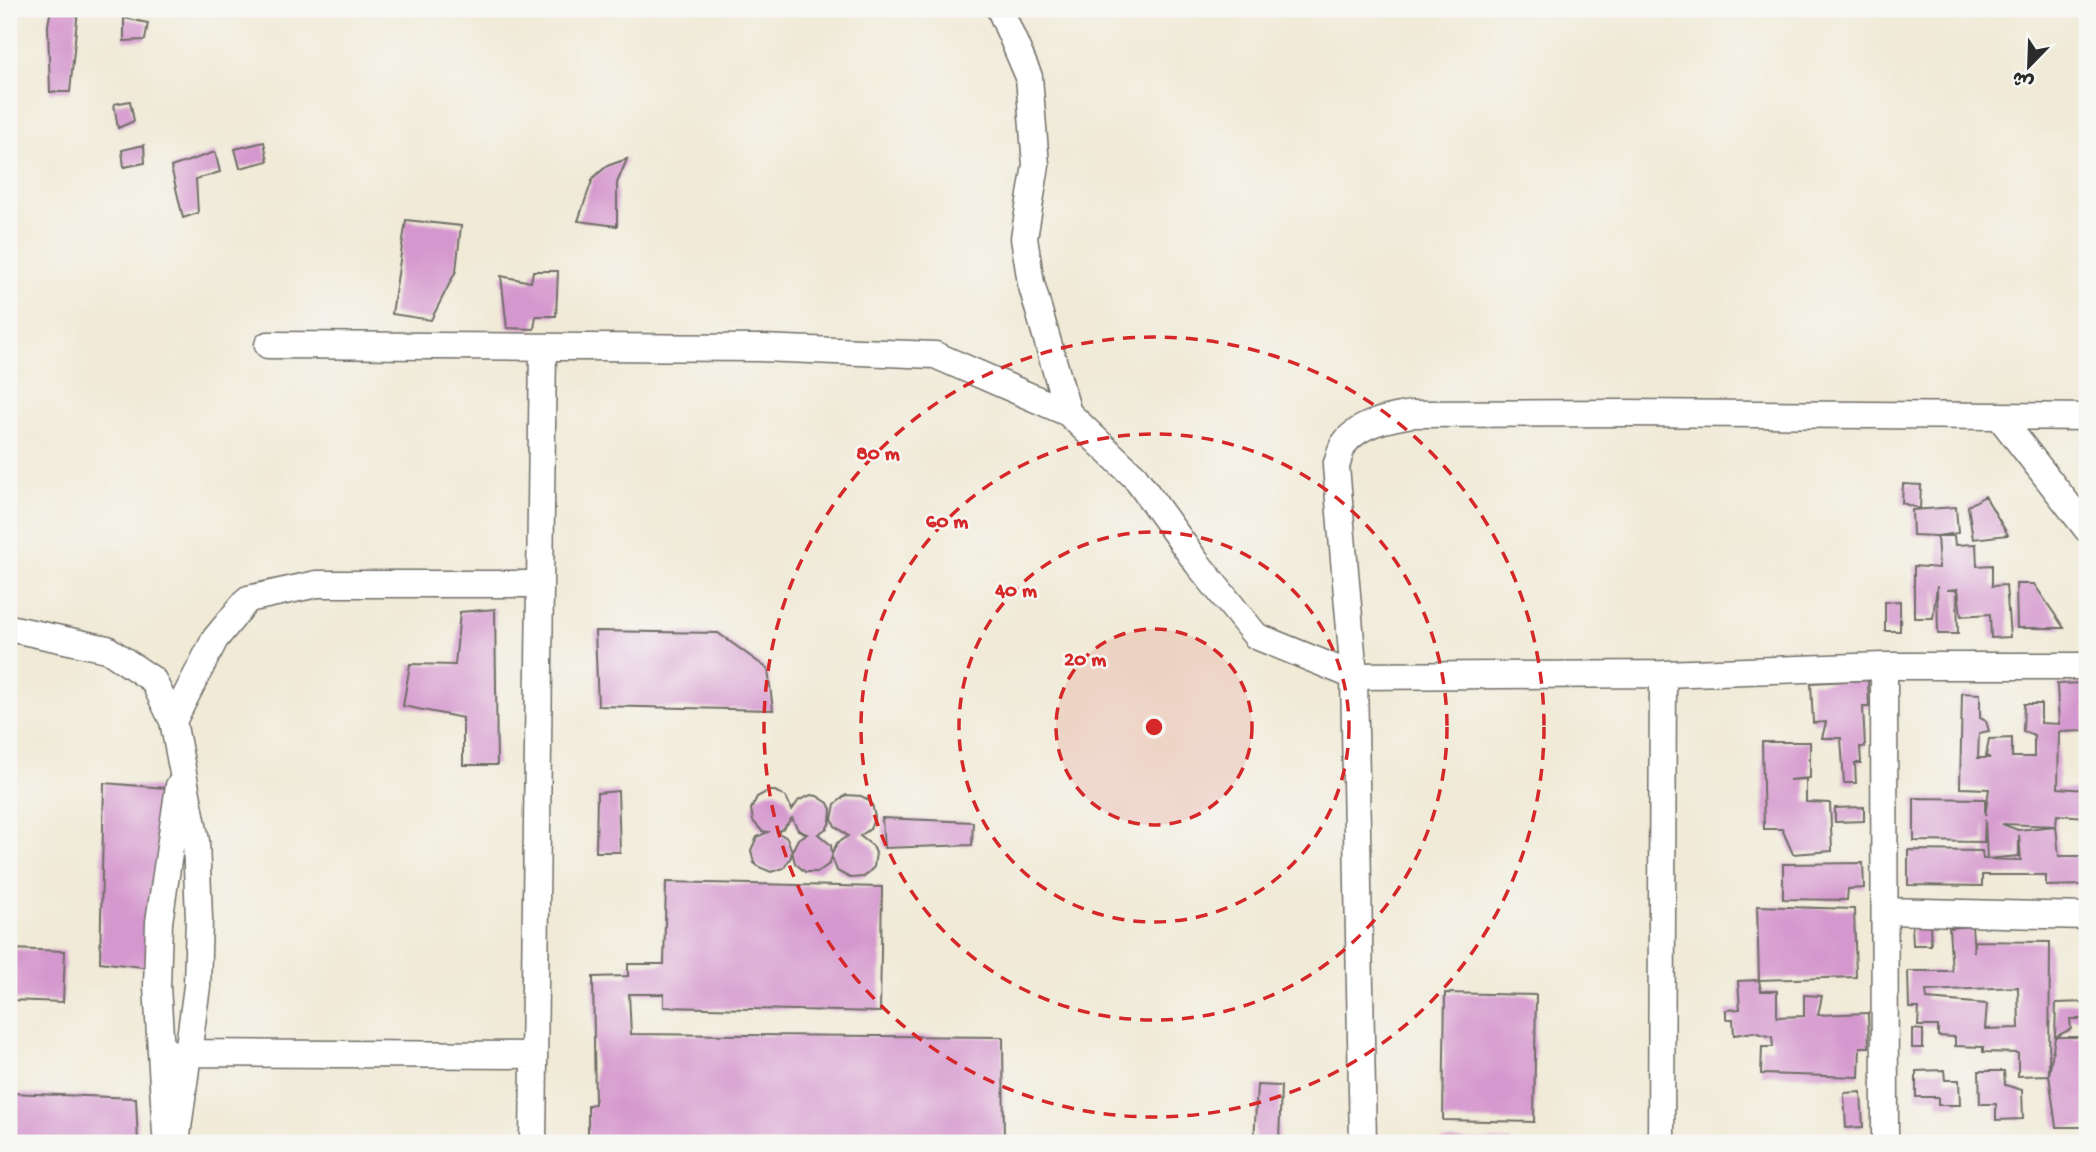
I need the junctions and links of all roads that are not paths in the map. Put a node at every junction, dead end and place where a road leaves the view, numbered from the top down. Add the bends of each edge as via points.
1 (1000, 9) edge
2 (268, 345) dead end
3 (543, 347) junction
4 (1068, 413) junction
5 (1998, 416) junction
6 (2087, 417) edge
7 (2087, 529) edge
8 (540, 584) junction
9 (9, 628) edge
10 (1884, 666) junction
11 (2087, 666) edge
12 (1663, 674) junction
13 (1354, 676) junction
14 (173, 721) junction
15 (182, 763) junction
16 (1885, 911) junction
17 (2087, 916) edge
18 (160, 1052) junction
19 (188, 1054) junction
20 (534, 1055) junction
21 (166, 1143) edge
22 (176, 1143) edge
23 (533, 1143) edge
24 (1363, 1143) edge
25 (1661, 1143) edge
26 (1885, 1143) edge

1 - 4 street via 1029,77 1036,165 1024,238 1031,283
2 - 3 street
3 - 4 street via 935,355
3 - 8 street
4 - 13 street via 1135,477 1256,636
5 - 6 street
5 - 7 street
5 - 13 street via 1625,412 1425,414 1379,420 1344,444 1336,466
8 - 14 street via 317,584 248,599 215,639
8 - 20 street
9 - 14 street via 107,649 153,680
10 - 11 street
10 - 12 street
10 - 16 street
12 - 13 street
12 - 25 street
13 - 24 street
14 - 15 street
15 - 18 street via 159,922
15 - 19 street via 196,841 199,919
16 - 17 street
16 - 26 street
18 - 19 street
18 - 21 street
19 - 20 street
19 - 22 street
20 - 23 street

